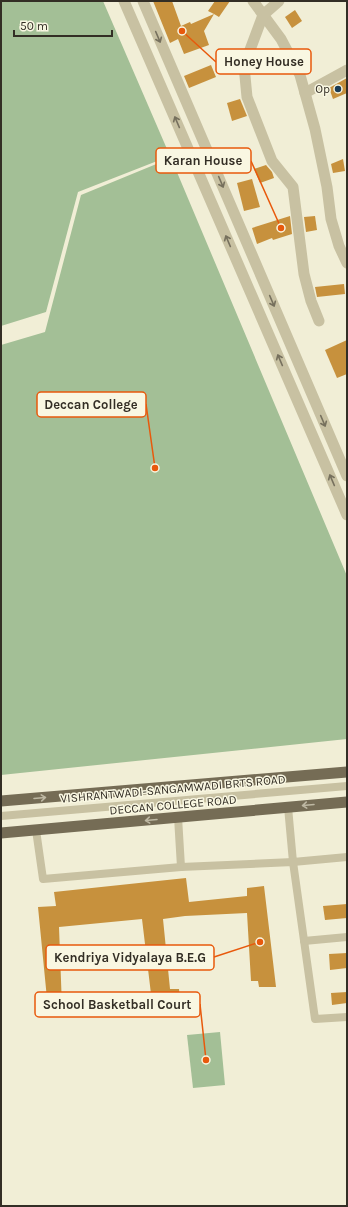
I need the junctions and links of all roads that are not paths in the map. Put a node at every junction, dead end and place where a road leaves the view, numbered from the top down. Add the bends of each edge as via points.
1 (124, 1) edge
2 (143, 1) edge
3 (252, 1) edge
4 (280, 1) edge
5 (263, 15) junction
6 (347, 70) edge
7 (305, 93) junction
8 (347, 263) edge
9 (319, 321) dead end
10 (347, 476) edge
11 (347, 515) edge
12 (347, 772) edge
13 (347, 786) edge
14 (1, 801) edge
15 (347, 802) edge
16 (288, 807) junction
17 (1, 816) edge
18 (178, 817) junction
19 (36, 830) junction
20 (1, 833) edge
21 (347, 857) edge
22 (293, 862) junction
23 (181, 867) junction
24 (347, 938) edge
25 (304, 941) junction
26 (347, 1018) edge

11 -> 1 street
2 -> 10 street
3 - 5 street
4 - 5 street
5 - 7 street via 284,45 300,75
5 - 9 street via 244,66 246,97 272,161 293,187 304,274
6 - 7 street
7 - 8 street via 315,129 331,219
14 -> 12 main road, DECCAN COLLEGE ROAD
13 - 17 lane, VISHRANTWADI-SANGAMWADI BRTS ROAD
15 -> 16 main road, DECCAN COLLEGE ROAD
16 - 18 main road, DECCAN COLLEGE ROAD
16 - 22 lane
18 -> 19 main road, DECCAN COLLEGE ROAD
18 - 23 lane
19 - 20 main road, DECCAN COLLEGE ROAD
19 - 23 lane via 43,879
21 - 22 lane
22 - 23 lane
22 - 25 lane
24 - 25 lane
25 - 26 lane via 315,1019

